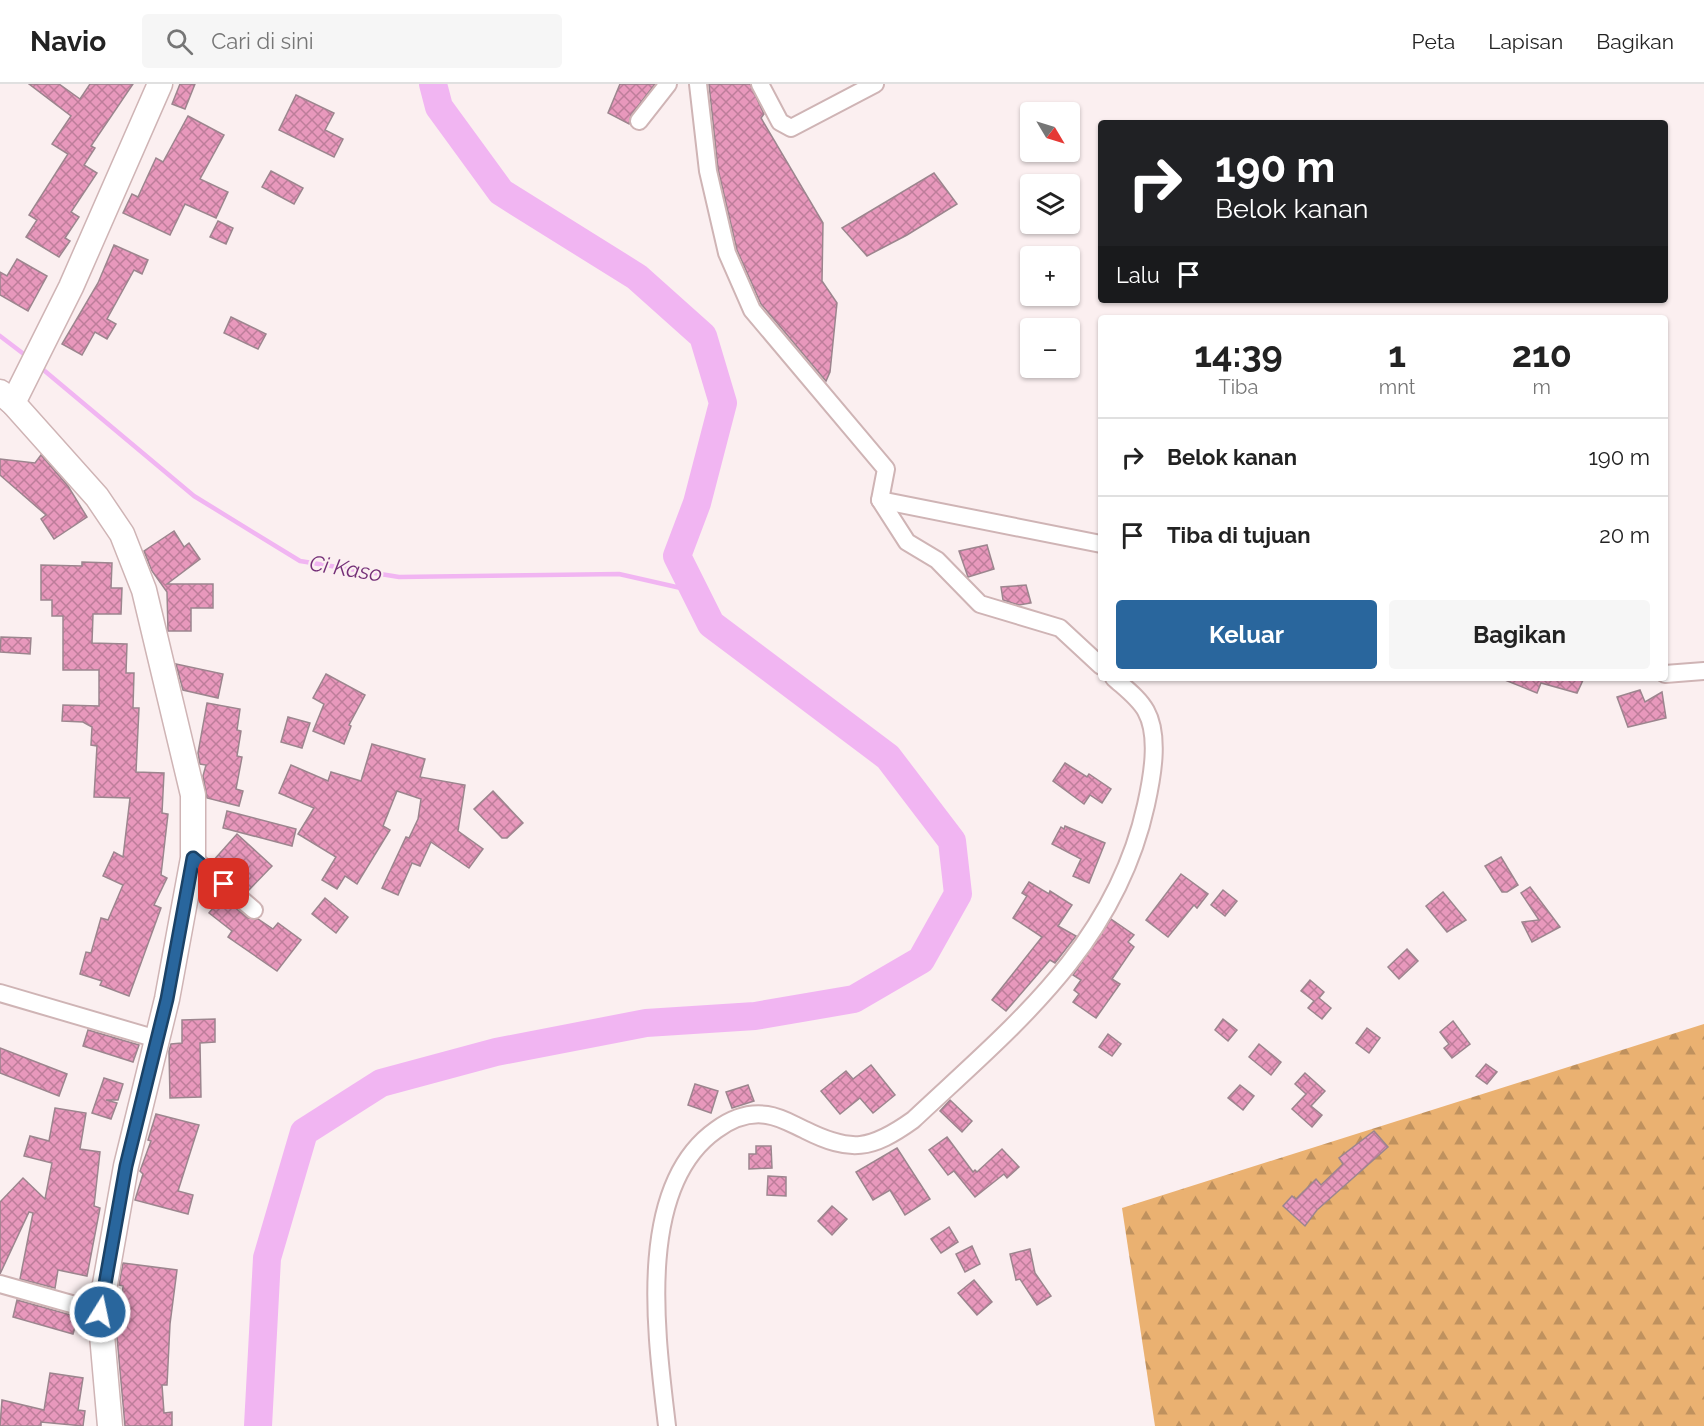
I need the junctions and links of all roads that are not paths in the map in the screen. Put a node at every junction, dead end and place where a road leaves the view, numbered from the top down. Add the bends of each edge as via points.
1 (160, 84) edge
2 (668, 84) edge
3 (698, 84) edge
4 (760, 84) edge
5 (875, 84) edge
6 (639, 121) dead end
7 (6, 398) edge
8 (880, 500) junction
9 (1098, 543) edge
10 (1098, 663) edge
11 (1704, 671) edge
12 (1668, 674) edge
13 (1117, 681) edge
14 (193, 858) junction
15 (254, 910) dead end
16 (0, 993) edge
17 (157, 1039) junction
18 (0, 1284) edge
19 (100, 1312) junction
20 (110, 1426) edge
21 (667, 1426) edge

1 - 7 street via 26,379
2 - 6 street
3 - 8 street via 708,171 727,253 748,302 886,469
4 - 5 street via 780,122 791,128
7 - 14 street via 97,497 123,534 144,590 193,795
8 - 9 street
8 - 10 street via 907,542 937,560 980,604 1060,628
11 - 12 street
13 - 21 street via 1146,711 1152,735 1149,792 1140,834 1122,884 1098,925 1045,994 913,1120 889,1137 855,1147 834,1144 778,1117 753,1114 728,1121 689,1156 664,1210 658,1240 657,1342
14 - 15 street
14 - 17 street
16 - 17 street
17 - 19 street via 126,1166
18 - 19 street
19 - 20 street

